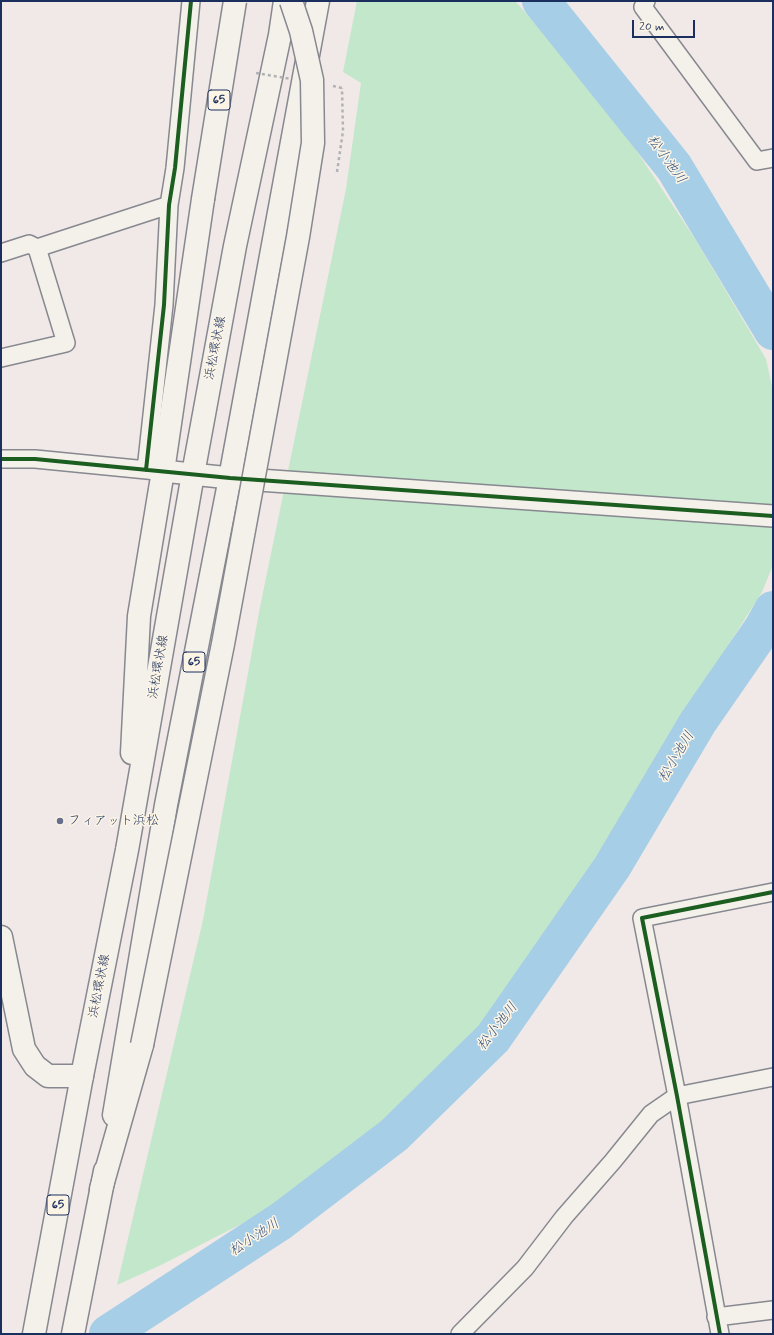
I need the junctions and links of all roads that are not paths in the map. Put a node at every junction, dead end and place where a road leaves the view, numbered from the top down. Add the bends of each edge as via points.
1 (190, 1) edge
2 (235, 1) edge
3 (285, 1) edge
4 (291, 1) edge
5 (318, 1) edge
6 (646, 1) edge
7 (773, 158) edge
8 (169, 205) junction
9 (37, 248) junction
10 (1, 253) edge
11 (1, 358) edge
12 (1, 459) edge
13 (155, 471) junction
14 (192, 474) junction
15 (230, 478) junction
16 (773, 516) edge
17 (127, 850) junction
18 (773, 892) edge
19 (1, 937) edge
20 (82, 1076) junction
21 (773, 1077) edge
22 (677, 1096) junction
23 (102, 1189) junction
24 (773, 1310) edge
25 (716, 1317) junction
26 (74, 1329) edge
27 (34, 1334) edge
28 (460, 1334) edge
29 (720, 1334) edge

1 - 8 street via 175,168
2 - 13 main road, 65, bridge
3 - 14 main road, 浜松環状線 / 65
4 - 23 main road, bridge via 312,80 313,143 224,636 142,1045
5 - 15 main road, 65
6 - 7 street via 643,7 756,161
8 - 9 street
8 - 13 street
9 - 10 street via 29,244
9 - 11 street via 66,343
12 - 13 street via 35,459
13 - 14 street
13 - 17 main road, 65 via 139,616
14 - 15 street
14 - 17 main road, 浜松環状線 / 65
15 - 16 street
15 - 23 main road, 65 via 166,805
17 - 20 main road, 浜松環状線 / 65
18 - 22 street via 642,918
19 - 20 main road via 24,1049 35,1066 48,1076
20 - 27 main road, 浜松環状線 / 65
21 - 22 street
22 - 25 street
22 - 28 street via 651,1114 564,1217 525,1268
23 - 26 main road, 65
24 - 25 street
25 - 29 street

